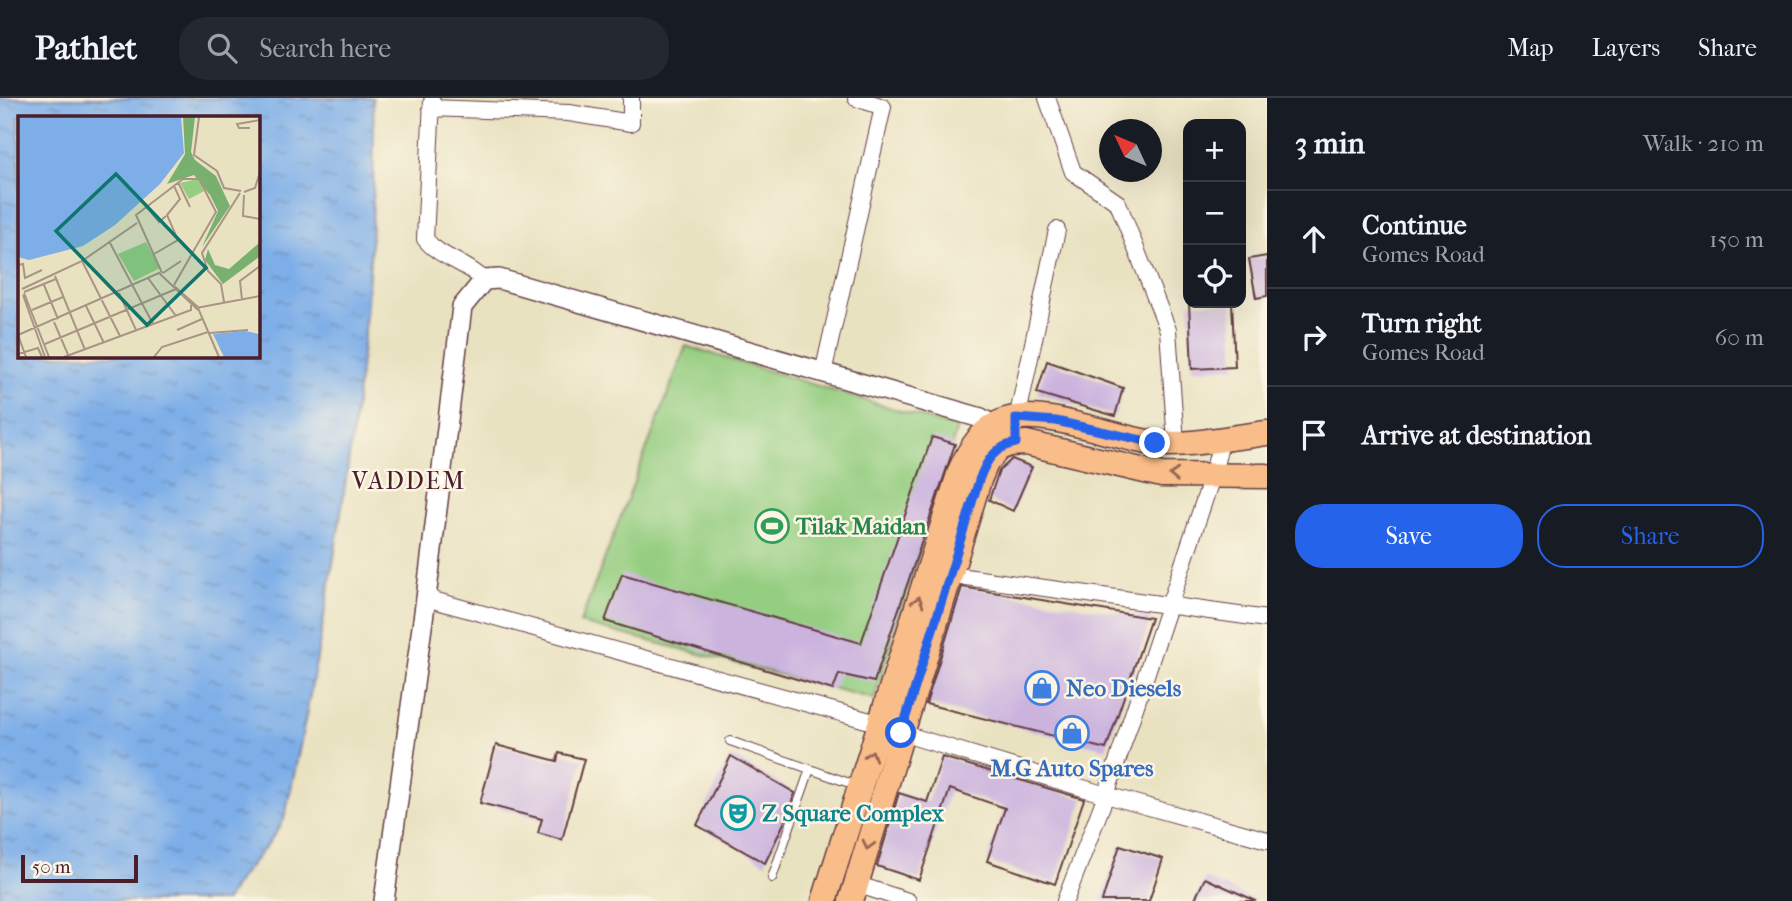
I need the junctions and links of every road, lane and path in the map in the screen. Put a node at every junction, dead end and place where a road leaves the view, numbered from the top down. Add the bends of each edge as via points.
1 (631, 98) edge
2 (856, 98) edge
3 (1047, 98) edge
4 (432, 103) edge
5 (1057, 230) dead end
6 (484, 280) junction
7 (823, 373) junction
8 (1009, 433) junction
9 (1267, 433) edge
10 (1222, 438) junction
11 (1176, 443) junction
12 (1267, 476) edge
13 (1212, 477) junction
14 (951, 575) junction
15 (426, 598) junction
16 (1168, 606) junction
17 (1267, 619) edge
18 (891, 728) junction
19 (730, 741) dead end
20 (810, 769) junction
21 (861, 787) junction
22 (1106, 795) junction
23 (1267, 840) edge
24 (772, 878) dead end
25 (854, 892) edge
26 (384, 901) edge
27 (824, 901) edge
28 (908, 901) edge
29 (1065, 901) edge

1 - 4 street via 631,123 569,113
2 - 7 street via 883,107
3 - 11 street via 1073,172 1118,203 1168,330
4 - 6 street via 425,239 433,249 472,268
5 - 8 street
6 - 7 street via 499,279
6 - 15 street via 462,307
7 - 8 street via 981,418
8 - 11 main road via 1056,421 1155,443
13 -> 8 main road via 1162,475 1036,445
8 - 14 main road via 986,463
18 -> 8 main road via 960,471 968,452 984,434
9 - 10 main road
10 - 11 main road
10 - 13 street
12 - 13 main road
13 - 16 street
14 - 16 street
14 - 18 main road
15 - 18 street
15 - 26 street
16 - 17 street
16 - 22 street
21 -> 18 main road
18 - 22 street
18 -> 25 main road
19 - 20 lane
20 - 21 lane
20 - 24 lane
21 - 27 main road
22 - 23 street
22 - 29 street
25 - 28 street

